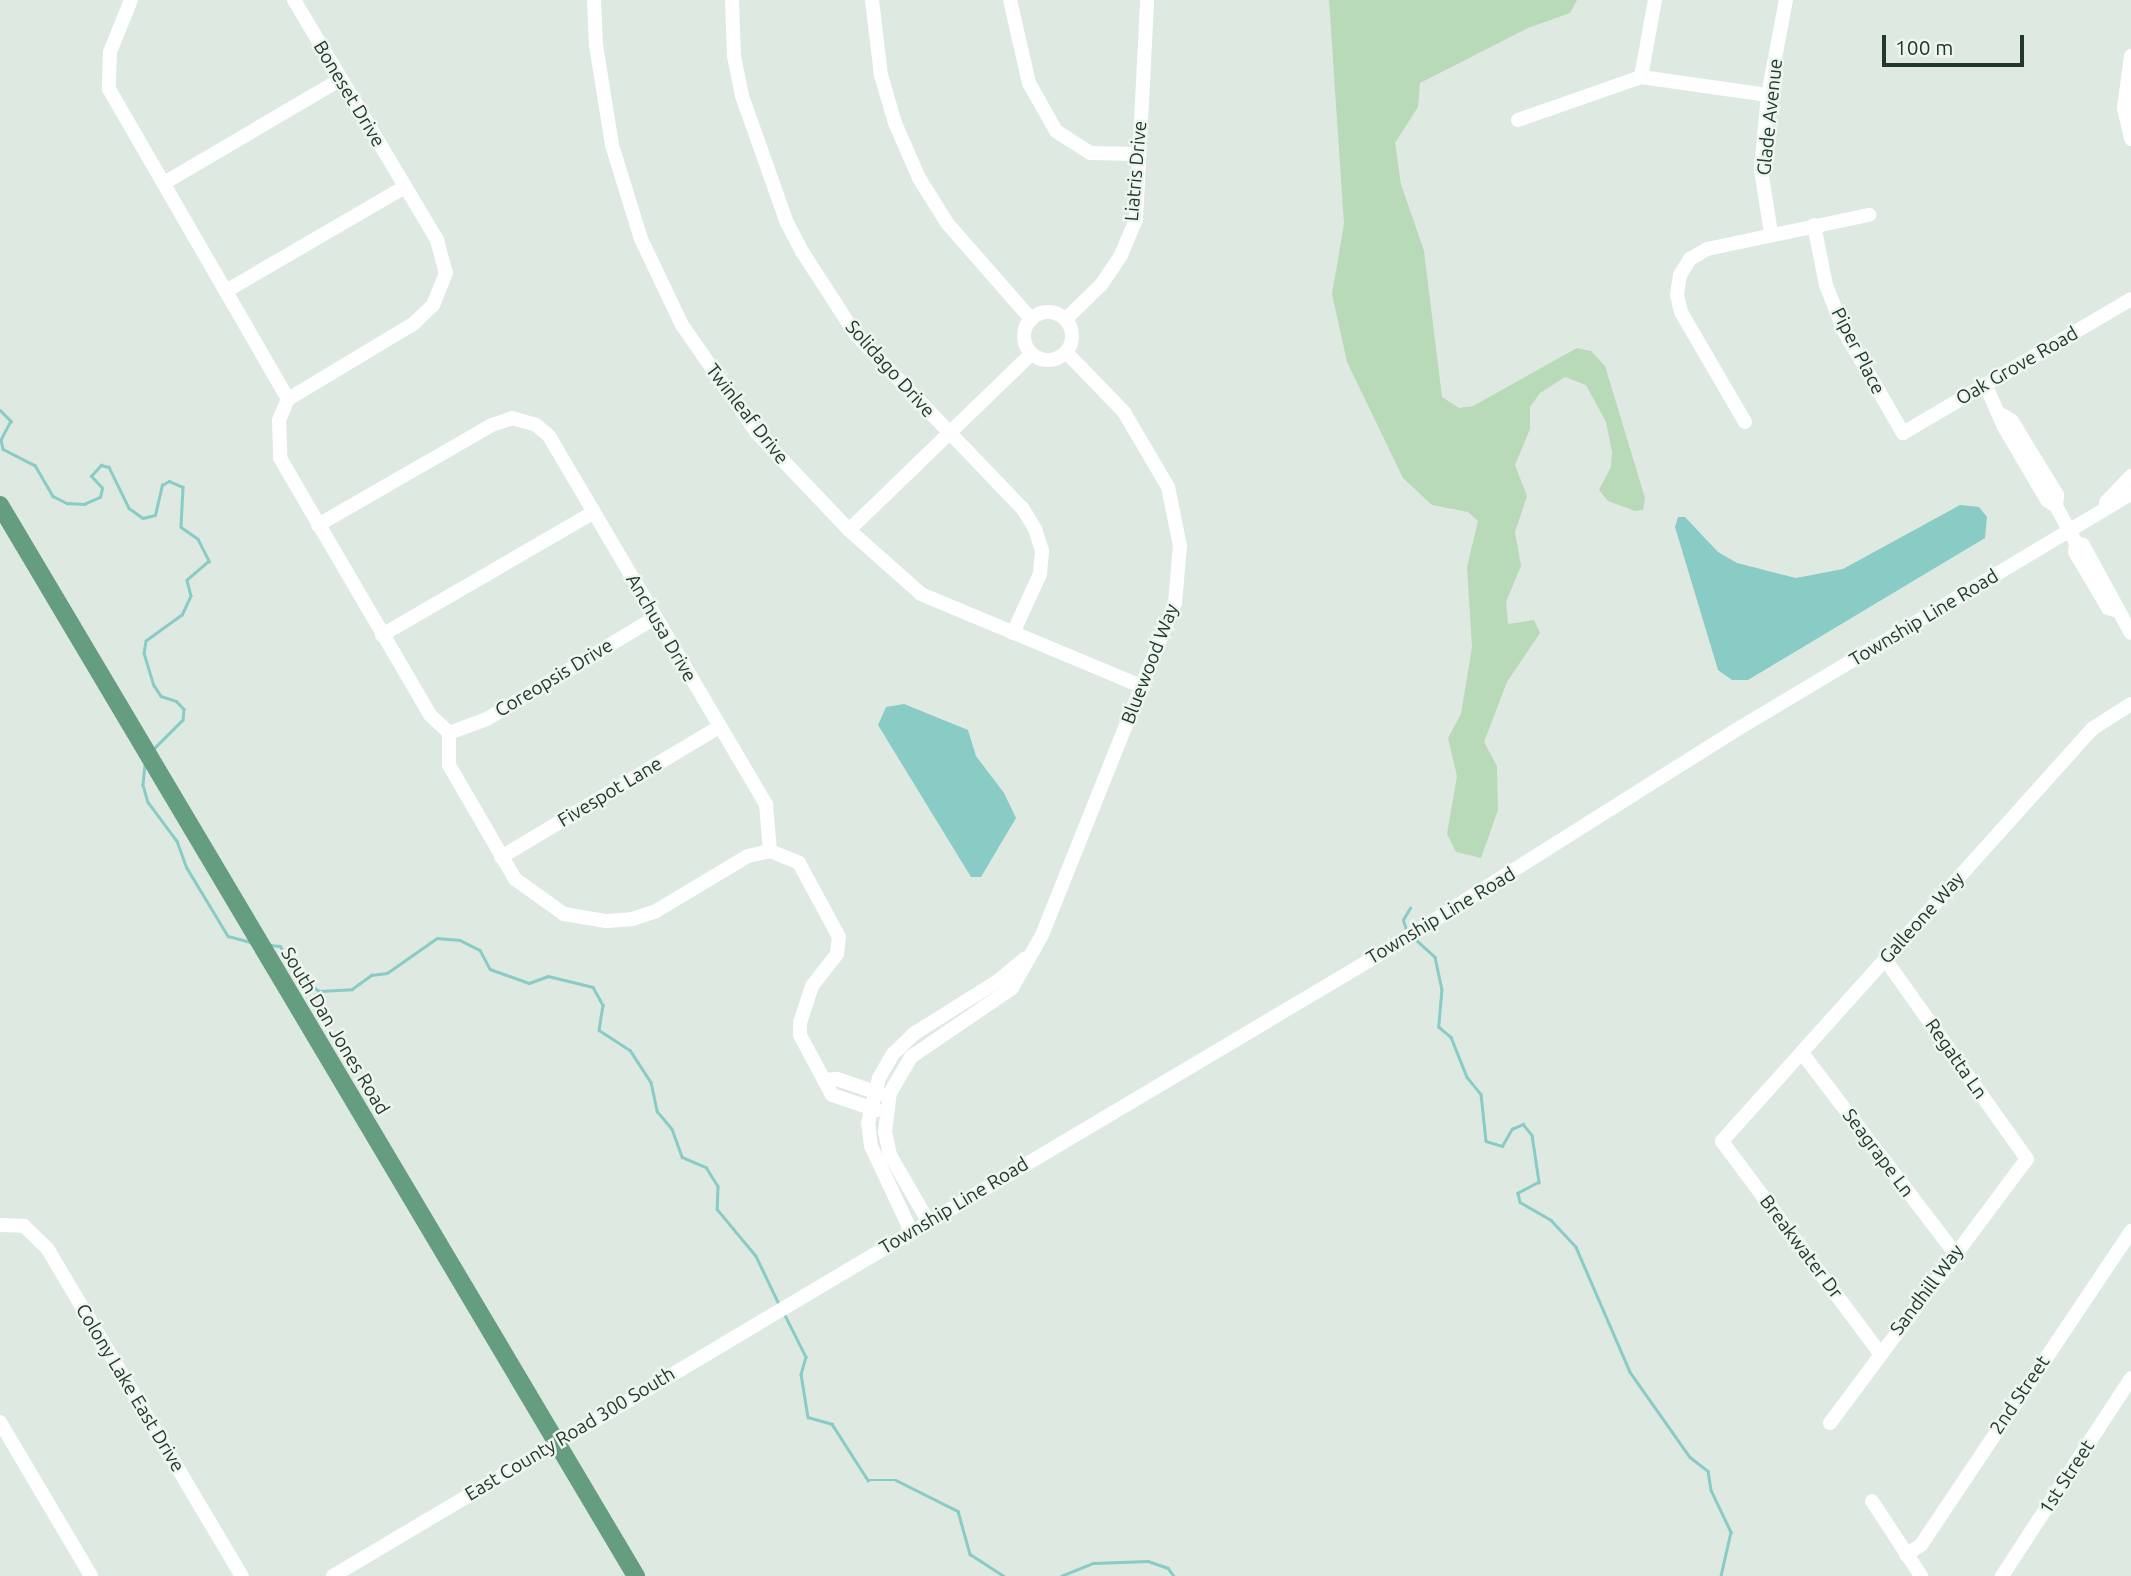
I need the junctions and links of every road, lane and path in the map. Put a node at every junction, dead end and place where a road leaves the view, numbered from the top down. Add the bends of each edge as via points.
1 (131, 0) edge
2 (294, 0) edge
3 (594, 0) edge
4 (732, 0) edge
5 (872, 0) edge
6 (1010, 0) edge
7 (1147, 0) edge
8 (1655, 0) edge
9 (1786, 0) edge
10 (2131, 56) edge
11 (1641, 77) junction
12 (341, 79) junction
13 (1768, 95) junction
14 (2127, 108) edge
15 (1518, 120) dead end
16 (2131, 139) edge
17 (1139, 153) junction
18 (164, 183) junction
19 (405, 187) junction
20 (1869, 215) dead end
21 (1814, 225) junction
22 (1771, 233) junction
23 (226, 292) junction
24 (2131, 299) edge
25 (1031, 319) junction
26 (1066, 319) junction
27 (1066, 352) junction
28 (1031, 354) junction
29 (1985, 384) junction
30 (288, 399) junction
31 (1745, 422) dead end
32 (1903, 433) joint
33 (948, 434) junction
34 (2131, 476) edge
35 (2131, 494) edge
36 (1, 510) edge
37 (594, 512) junction
38 (2095, 513) junction
39 (318, 525) junction
40 (849, 530) junction
41 (2072, 537) junction
42 (656, 617) junction
43 (1013, 633) junction
44 (2131, 633) edge
45 (382, 635) junction
46 (1143, 687) junction
47 (2131, 704) edge
48 (719, 727) junction
49 (449, 733) junction
50 (770, 851) junction
51 (501, 857) junction
52 (1032, 953) junction
53 (1885, 959) junction
54 (1802, 1053) junction
55 (824, 1080) junction
56 (874, 1092) junction
57 (889, 1096) junction
58 (878, 1110) junction
59 (1722, 1141) joint
60 (2027, 1159) joint
61 (900, 1177) junction
62 (887, 1185) junction
63 (928, 1221) junction
64 (0, 1224) edge
65 (911, 1231) junction
66 (2131, 1231) edge
67 (1955, 1253) junction
68 (808, 1292) joint
69 (1879, 1352) junction
70 (2131, 1378) edge
71 (0, 1422) edge
72 (1830, 1423) dead end
73 (556, 1443) junction
74 (1872, 1501) dead end
75 (1906, 1555) junction
76 (91, 1576) edge
77 (242, 1576) edge
78 (333, 1576) edge
79 (636, 1576) edge
80 (1921, 1576) edge
81 (2002, 1576) edge

1 - 18 street via 110,52 107,77 114,98
2 - 12 street, Boneset Drive
3 - 40 street, Twinleaf Drive via 596,46 612,145 641,239 662,286 703,358 749,423
4 - 33 street, Solidago Drive via 734,57 742,96 787,223 856,335
5 - 25 street via 881,75 919,178 955,233
6 - 17 street via 1029,83 1056,131 1090,153
7 - 17 street, Liatris Drive
8 - 11 street
9 - 13 street, Glade Avenue
10 - 14 street
11 - 13 street
11 - 15 street
12 - 18 street
12 - 19 street, Boneset Drive
13 - 22 street, Glade Avenue via 1761,170
14 - 16 street
17 - 26 street, Liatris Drive via 1136,220 1121,255 1101,285
18 - 23 street
19 - 23 street
19 - 30 street, Boneset Drive via 444,258 443,289 413,324
20 - 21 street
21 - 22 street
21 - 32 street, Piper Place via 1826,285 1844,331
22 - 31 street via 1707,249 1690,258 1680,275 1677,294 1681,312
23 - 30 street
24 - 29 street, Oak Grove Road
25 - 26 street via 1052,312
25 - 28 street via 1024,337
26 - 27 street via 1073,333
27 - 28 street via 1047,360
27 - 46 street, Bluewood Way via 1143,439 1168,487 1176,517 1180,546 1175,603
28 - 33 street
29 - 32 street, Oak Grove Road
29 - 41 street via 2004,427
30 - 39 street via 279,420 280,458
33 - 40 street
33 - 43 street, Solidago Drive via 1024,509 1039,540 1040,574
34 - 38 street
35 - 38 street
36 - 73 main road, South Dan Jones Road
37 - 39 street, Anchusa Drive via 549,436 512,418 492,425
37 - 42 street, Anchusa Drive
37 - 45 street
38 - 41 street, Township Line Road
39 - 45 street
40 - 43 street, Twinleaf Drive via 921,594
41 - 44 street via 2083,545
41 - 63 street, Township Line Road via 1731,733 1385,951
42 - 48 street, Anchusa Drive
42 - 49 street, Coreopsis Drive via 487,719
43 - 46 street, Twinleaf Drive
45 - 49 street via 430,715
46 - 52 street, Bluewood Way
47 - 53 street, Galleone Way via 2092,729
48 - 50 street, Anchusa Drive via 766,805
48 - 51 street, Fivespot Lane
49 - 51 street via 449,765
50 - 51 street via 748,856 656,911 606,921 565,914 542,902 525,891
50 - 55 street via 799,863 839,937 837,954 812,986 800,1022 800,1035
52 - 56 street, Bluewood Way via 998,981 915,1032 893,1054
52 - 57 street, Bluewood Way via 1012,988 911,1057
53 - 54 street, Galleone Way
53 - 60 street, Regatta Ln
54 - 59 street, Galleone Way
54 - 67 street, Seagrape Ln
55 - 56 street via 837,1079
55 - 58 street via 832,1094
56 - 57 street
56 - 58 street, Bluewood Way
57 - 58 street, Bluewood Way
58 - 61 street, Bluewood Way
58 - 62 street, Bluewood Way via 871,1146
59 - 69 street, Breakwater Dr
60 - 67 street, Sandhill Way
61 - 62 street
61 - 63 street, Bluewood Way
62 - 65 street, Bluewood Way
63 - 65 street, Township Line Road
64 - 77 street, Colony Lake East Drive via 24,1226 47,1248
65 - 68 street, Township Line Road
66 - 75 street, 2nd Street via 1921,1545
67 - 69 street, Sandhill Way
68 - 73 street, East County Road 300 South
69 - 72 street, Sandhill Way
70 - 81 street, 1st Street
71 - 76 street
73 - 78 street, East County Road 300 South
73 - 79 main road, South Dan Jones Road
74 - 75 street
75 - 80 street

